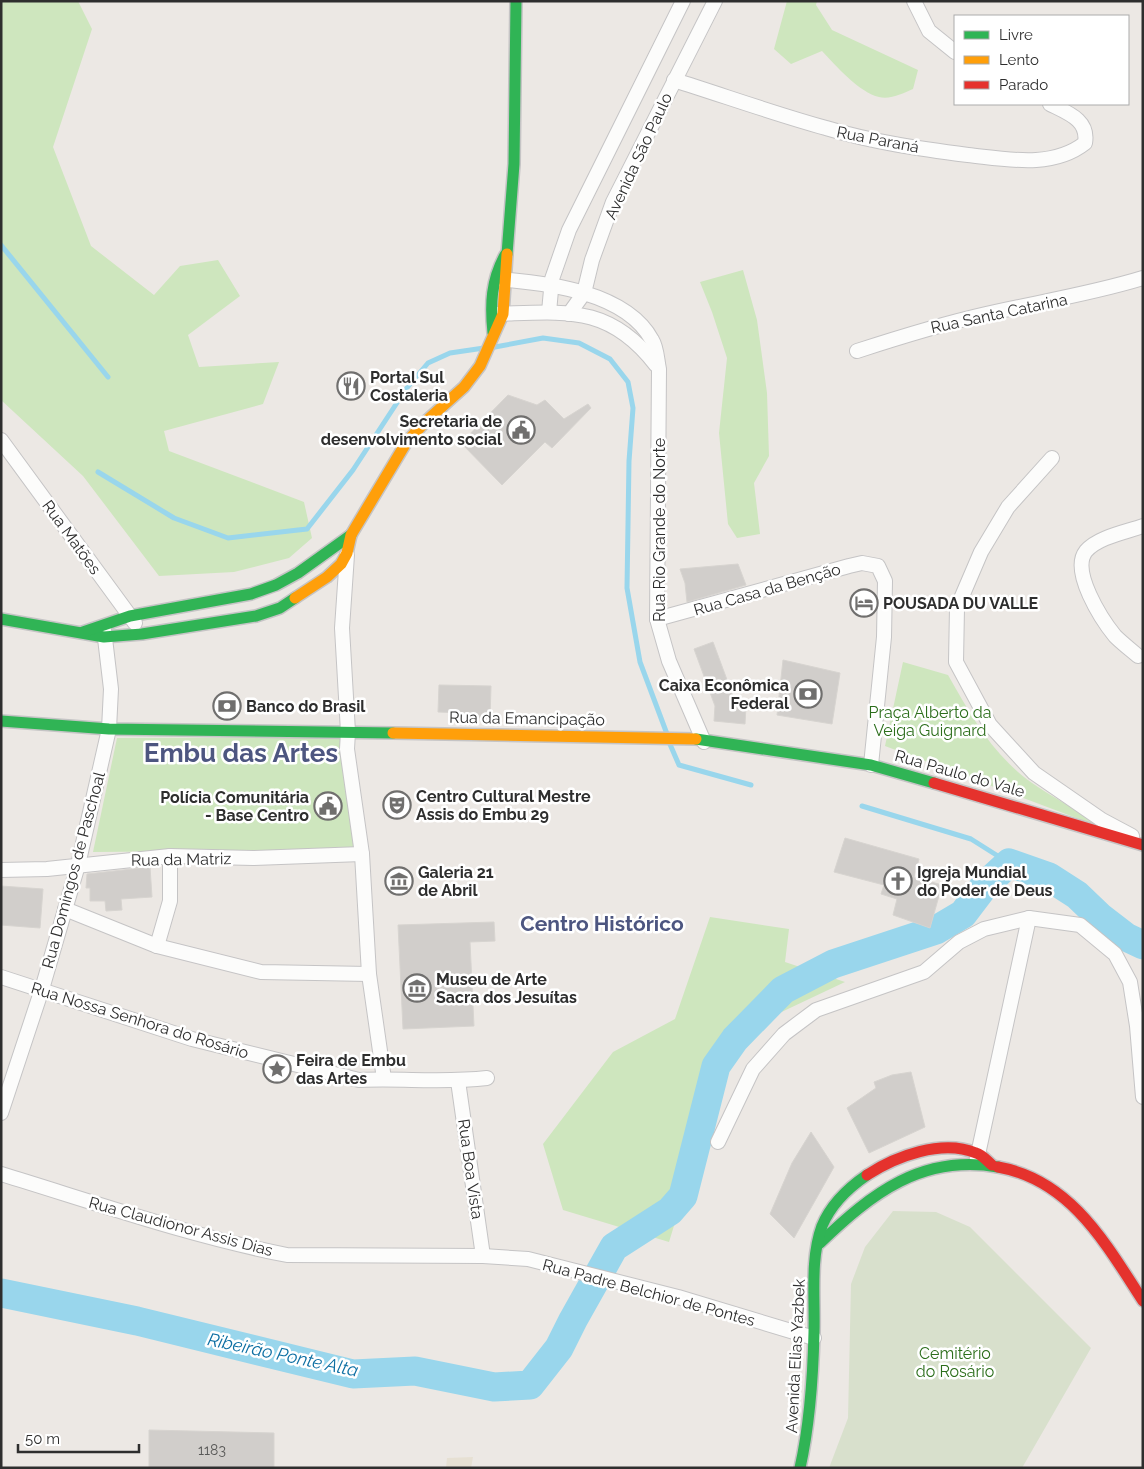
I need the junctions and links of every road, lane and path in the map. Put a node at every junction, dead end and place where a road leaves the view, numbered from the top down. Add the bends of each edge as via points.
1 (516, 1) edge
2 (683, 1) edge
3 (715, 1) edge
4 (914, 1) edge
5 (954, 51) edge
6 (674, 80) junction
7 (1052, 105) edge
8 (1143, 278) edge
9 (500, 279) junction
10 (551, 287) junction
11 (584, 293) junction
12 (549, 312) junction
13 (497, 314) junction
14 (569, 314) junction
15 (857, 351) dead end
16 (659, 369) junction
17 (1, 441) edge
18 (1052, 458) dead end
19 (1143, 526) edge
20 (350, 535) junction
21 (347, 553) junction
22 (130, 616) junction
23 (1, 619) edge
24 (656, 619) junction
25 (142, 634) junction
26 (103, 635) junction
27 (1141, 656) edge
28 (1, 720) edge
29 (109, 729) junction
30 (348, 732) junction
31 (704, 742) junction
32 (871, 765) junction
33 (1143, 843) edge
34 (362, 854) junction
35 (170, 856) junction
36 (78, 865) junction
37 (1, 870) edge
38 (65, 909) junction
39 (1029, 918) junction
40 (157, 946) junction
41 (369, 974) junction
42 (1, 977) edge
43 (42, 989) junction
44 (487, 1078) dead end
45 (384, 1079) junction
46 (458, 1081) junction
47 (1143, 1097) edge
48 (1, 1113) edge
49 (718, 1142) dead end
50 (977, 1158) junction
51 (1, 1174) edge
52 (818, 1245) junction
53 (483, 1256) junction
54 (1143, 1301) edge
55 (814, 1338) junction
56 (800, 1468) edge

1 - 9 main road via 514,164 506,254
2 - 10 street, Avenida São Paulo via 569,230
3 - 6 street, Avenida São Paulo
4 - 5 street via 929,31
6 - 7 street, Rua Paraná via 828,129 876,140 1013,160 1036,160 1075,151 1085,143 1087,133 1082,123
6 - 11 street, Avenida São Paulo via 613,202
8 - 15 street, Rua Santa Catarina via 920,330
9 - 10 street, Rua Rio Grande do Norte
9 - 13 main road
10 - 11 street, Rua Rio Grande do Norte
10 - 12 street, Avenida São Paulo
11 - 14 street, Avenida São Paulo
11 - 16 street, Rua Rio Grande do Norte via 613,304 636,318 653,341
12 - 13 street
12 - 14 street
13 - 20 main road via 485,356 473,377 406,443
14 - 16 street via 602,320 627,334 640,344
16 - 24 street, Rua Rio Grande do Norte
17 - 22 street, Rua Matões
18 - 33 street via 1008,508 981,552 956,608 956,662 990,725 1034,773 1102,820
19 - 27 street via 1092,546 1084,555 1082,564 1085,583 1098,613 1117,637
20 - 21 main road
20 - 22 main road via 276,585 251,594
21 - 25 main road via 327,577 280,608 256,616
21 - 30 street via 342,628
22 - 25 street, Rua Matões
22 - 26 main road
23 - 26 main road
24 - 31 street, Rua Rio Grande do Norte via 669,661
24 - 32 street, Rua Casa da Benção via 849,566 862,563 878,566 885,580 884,637
25 - 26 main road
26 - 29 street, Rua Domingos de Paschoal via 110,689
28 - 29 main road, Rua da Emancipação
29 - 30 main road, Rua da Emancipação
29 - 36 street, Rua Domingos de Paschoal
30 - 31 main road, Rua da Emancipação via 690,738
30 - 34 street via 347,749
31 - 32 main road, Rua Paulo do Vale
32 - 33 main road, Rua Paulo do Vale
34 - 35 street, Rua da Matriz via 252,858
34 - 41 street
35 - 36 street, Rua da Matriz
35 - 40 street via 170,901
36 - 37 street, Rua da Matriz
36 - 38 street, Rua Domingos de Paschoal
38 - 40 street
38 - 43 street, Rua Domingos de Paschoal
39 - 47 street via 1080,925 1116,954 1130,982
39 - 49 street via 984,929 959,942 924,972 816,1010 784,1034 753,1069
39 - 50 street
40 - 41 street via 261,972
41 - 45 street
42 - 43 street, Rua Nossa Senhora do Rosário
43 - 45 street, Rua Nossa Senhora do Rosário via 223,1048 359,1080
43 - 48 street, Rua Domingos de Paschoal
44 - 46 street, Rua Nossa Senhora do Rosário
45 - 46 street, Rua Nossa Senhora do Rosário
46 - 53 street, Rua Boa Vista
50 - 52 main road, Avenida Elias Yazbek via 930,1167 901,1180 866,1201
50 - 52 main road, Avenida Elias Yazbek via 952,1149 930,1150 876,1170 835,1204 823,1223
50 - 54 main road, Avenida Elias Yazbek via 1028,1175 1069,1202 1093,1226
51 - 53 street, Rua Claudionor Assis Dias via 173,1226 287,1255
52 - 55 main road, Avenida Elias Yazbek
53 - 55 street, Rua Padre Belchior de Pontes via 528,1259 561,1266
55 - 56 main road, Avenida Elias Yazbek via 808,1436

